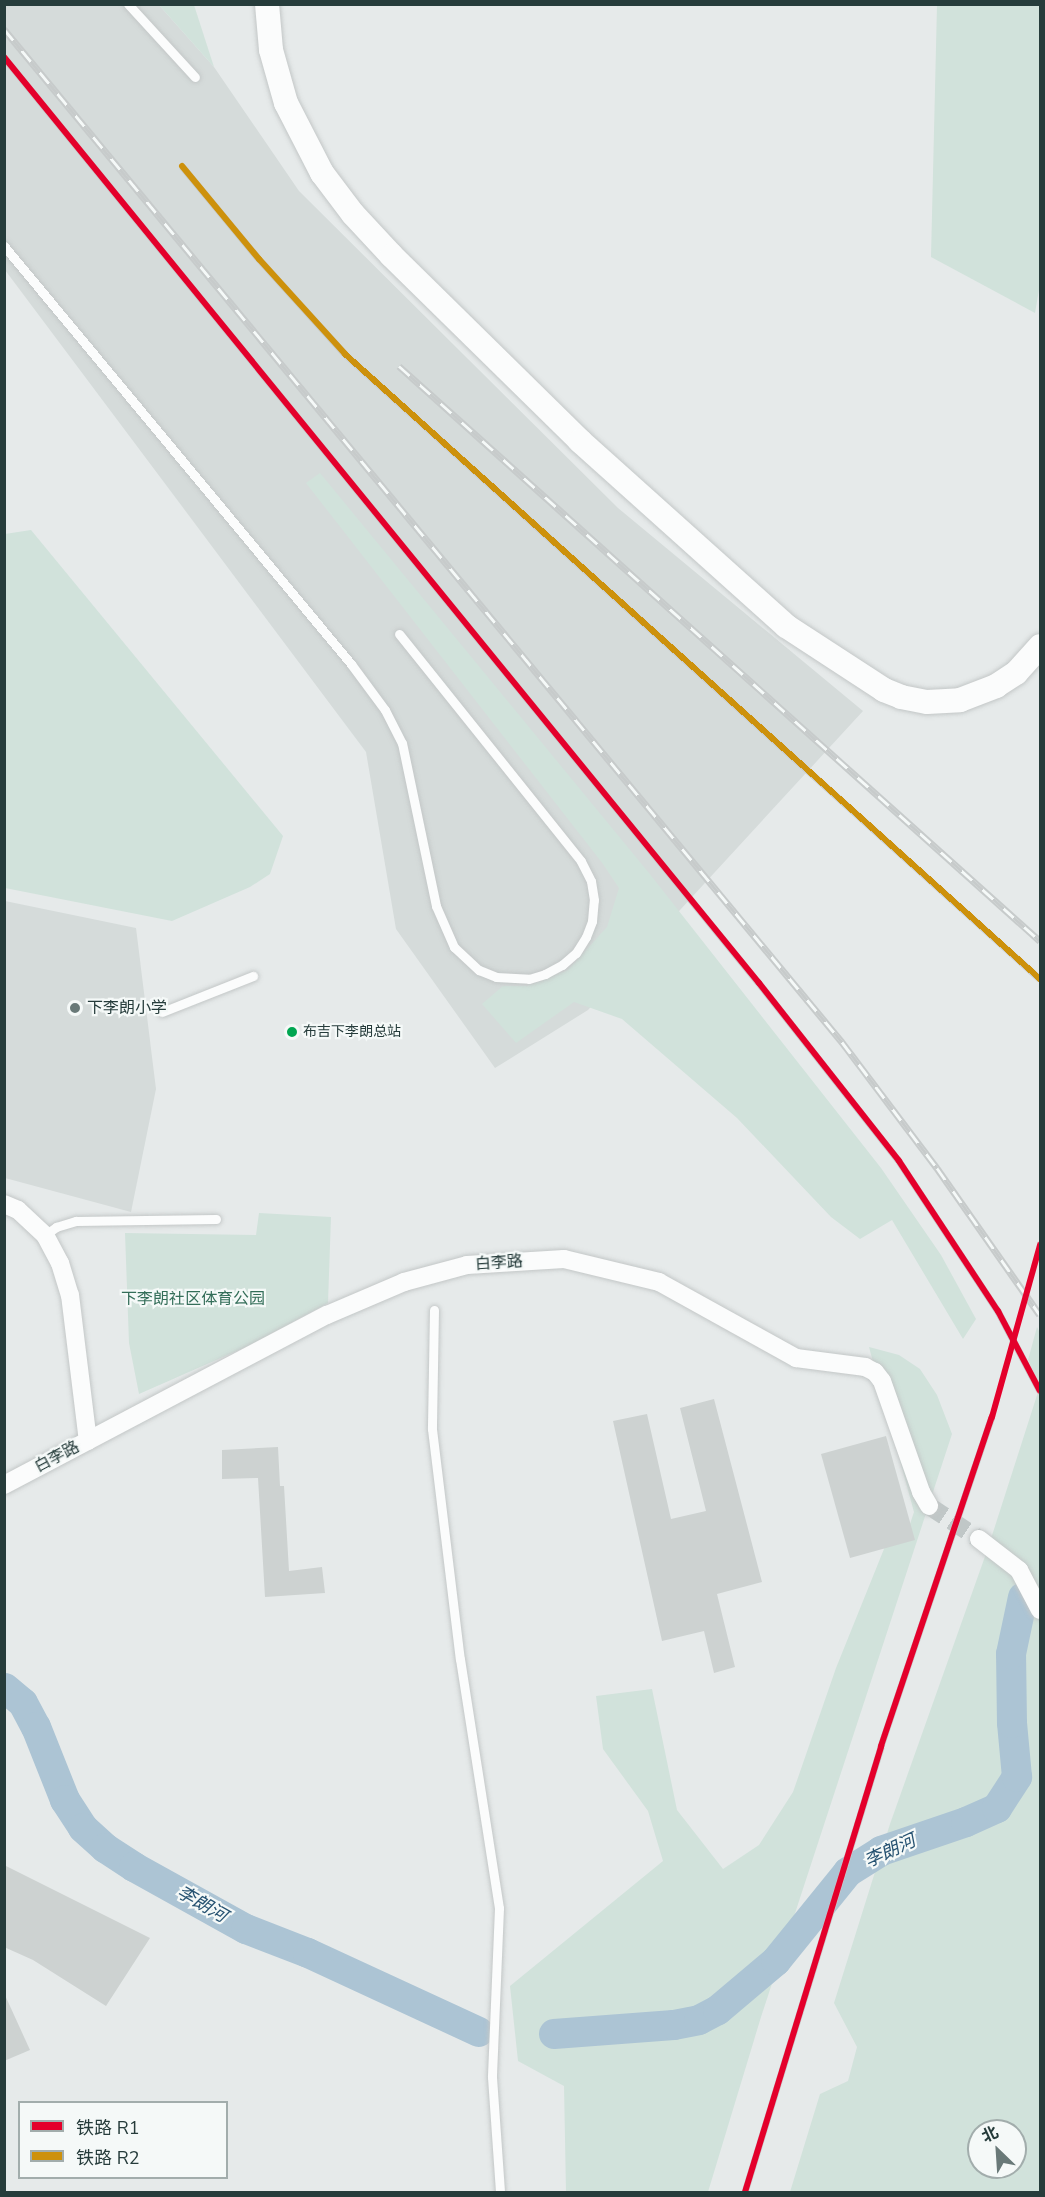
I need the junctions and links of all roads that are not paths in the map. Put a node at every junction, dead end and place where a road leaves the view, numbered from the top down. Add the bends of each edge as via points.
1 (128, 4) edge
2 (267, 4) edge
3 (195, 77) dead end
4 (4, 246) edge
5 (399, 634) dead end
6 (1041, 646) edge
7 (253, 976) dead end
8 (162, 1012) dead end
9 (4, 1204) edge
10 (216, 1219) dead end
11 (45, 1235) junction
12 (434, 1310) dead end
13 (88, 1441) junction
14 (4, 1485) edge
15 (929, 1506) tunnel mouth
16 (980, 1539) tunnel mouth
17 (1041, 1610) edge
18 (500, 2193) edge

1 - 3 lane
2 - 6 street via 271,50 286,103 322,173 353,214 580,441 786,626 884,690 927,702 960,700 996,686 1016,673
4 - 5 lane via 385,710 402,743 436,906 454,947 479,970 496,977 529,979 545,974 569,959 586,937 594,900 591,881 581,861
7 - 8 lane
9 - 11 street via 18,1210
10 - 11 lane via 76,1221
11 - 13 street via 60,1263 70,1295
12 - 18 lane via 432,1430 460,1659 499,1908 492,2077
13 - 14 street, 白李路
13 - 15 street, 白李路 via 327,1315 404,1282 467,1265 564,1259 659,1282 796,1359 865,1367 875,1372 882,1381
16 - 17 street via 1019,1570

